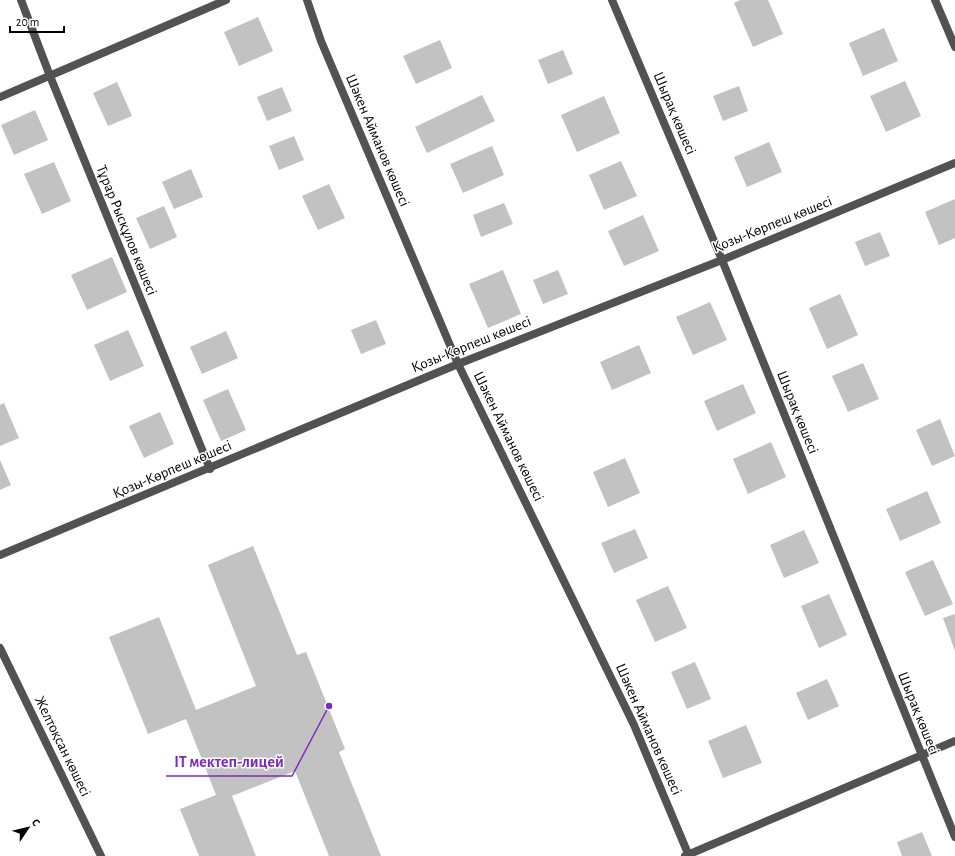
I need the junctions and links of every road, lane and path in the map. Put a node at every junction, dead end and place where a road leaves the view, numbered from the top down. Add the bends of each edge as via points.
1 (21, 0) edge
2 (226, 0) edge
3 (307, 0) edge
4 (612, 0) edge
5 (934, 0) edge
6 (955, 47) edge
7 (50, 76) junction
8 (0, 97) edge
9 (955, 163) edge
10 (722, 260) junction
11 (458, 364) junction
12 (210, 469) junction
13 (0, 555) edge
14 (0, 648) edge
15 (955, 741) edge
16 (921, 755) junction
17 (955, 837) edge
18 (101, 856) edge
19 (687, 856) edge

1 - 7 street, Тұрар Рысқұлов көшесі
2 - 7 street
3 - 11 street, Шәкен Айманов көшесі via 321,41
4 - 10 street, Шырақ көшесі
5 - 6 street
7 - 8 street
7 - 12 street, Тұрар Рысқұлов көшесі
9 - 10 street, Қозы-Көрпеш көшесі
10 - 11 street, Қозы-Көрпеш көшесі
10 - 16 street, Шырақ көшесі
11 - 12 street, Қозы-Көрпеш көшесі
11 - 19 street, Шәкен Айманов көшесі via 634,725
12 - 13 street, Қозы-Көрпеш көшесі
14 - 18 street, Желтоқсан көшесі
15 - 16 street
16 - 17 street, Шырақ көшесі
16 - 19 street

